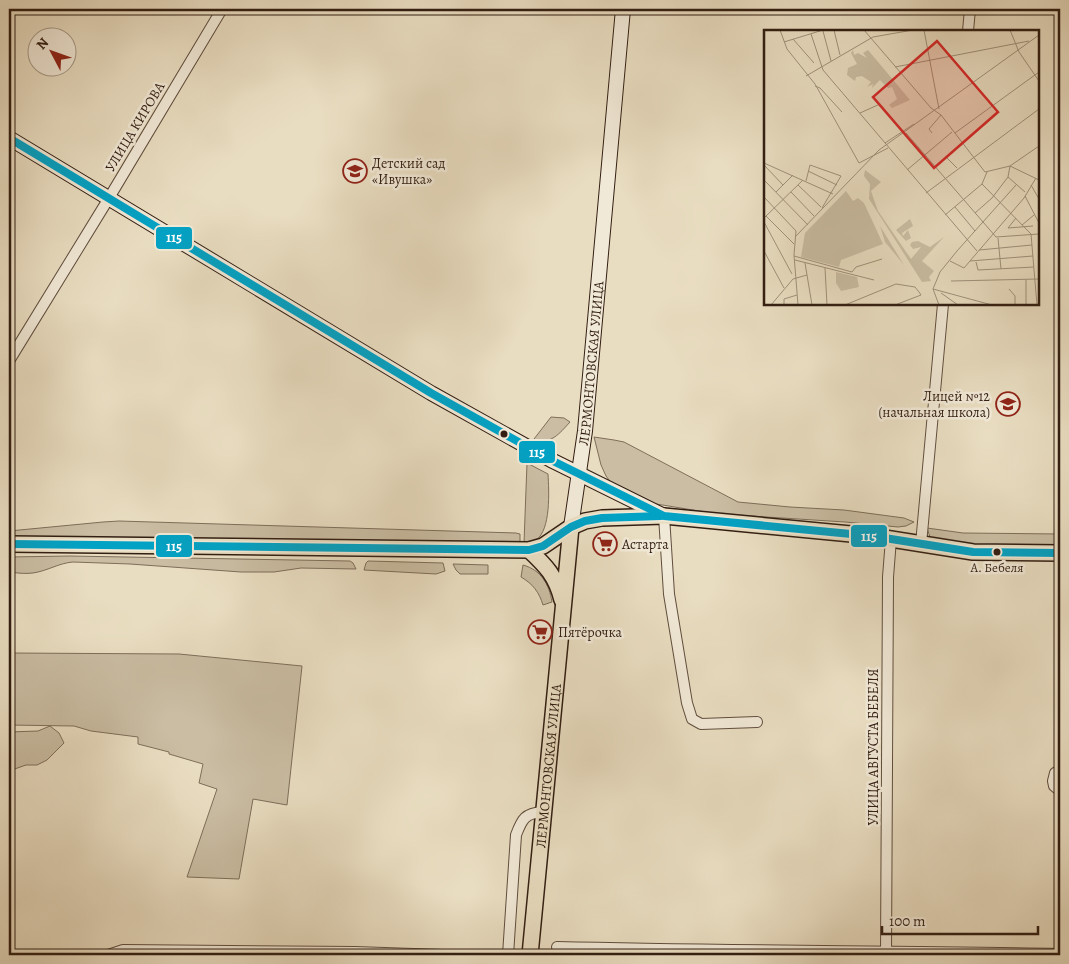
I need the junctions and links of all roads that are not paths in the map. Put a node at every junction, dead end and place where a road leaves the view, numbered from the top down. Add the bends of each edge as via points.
1 (222, 9) edge
2 (623, 9) edge
3 (970, 9) edge
4 (968, 30) edge
5 (9, 138) edge
6 (109, 198) junction
7 (943, 305) edge
8 (9, 361) edge
9 (578, 473) junction
10 (664, 516) junction
11 (571, 527) junction
12 (891, 539) junction
13 (9, 544) edge
14 (920, 544) junction
15 (529, 550) junction
16 (1060, 554) edge
17 (563, 606) junction
18 (757, 722) dead end
19 (1060, 770) edge
20 (1060, 791) edge
21 (544, 812) junction
22 (557, 947) dead end
23 (886, 953) edge
24 (1060, 954) edge
25 (108, 955) edge
26 (443, 955) edge
27 (508, 955) edge
28 (530, 955) edge

1 - 6 street, УЛИЦА КИРОВА
2 - 9 main road, ЛЕРМОНТОВСКАЯ УЛИЦА via 585,431
3 - 4 street
5 - 6 main road
6 - 8 street, УЛИЦА КИРОВА
6 - 9 main road via 431,393
7 - 14 street
9 - 10 main road
9 - 11 main road, ЛЕРМОНТОВСКАЯ УЛИЦА
10 - 11 main road via 602,518
10 - 12 main road
10 - 18 street via 669,594 692,719 701,724
11 - 15 main road via 543,546
11 - 17 main road, ЛЕРМОНТОВСКАЯ УЛИЦА
12 - 14 main road
12 - 23 street, УЛИЦА АВГУСТА БЕБЕЛЯ via 888,577
13 - 15 main road
14 - 16 main road via 973,552
15 - 17 main road via 554,577
17 - 21 main road, ЛЕРМОНТОВСКАЯ УЛИЦА
19 - 20 street via 1055,773 1053,781
21 - 27 street via 530,814 521,820 516,835
21 - 28 main road, ЛЕРМОНТОВСКАЯ УЛИЦА
22 - 23 street
23 - 24 street
25 - 26 street via 132,950

